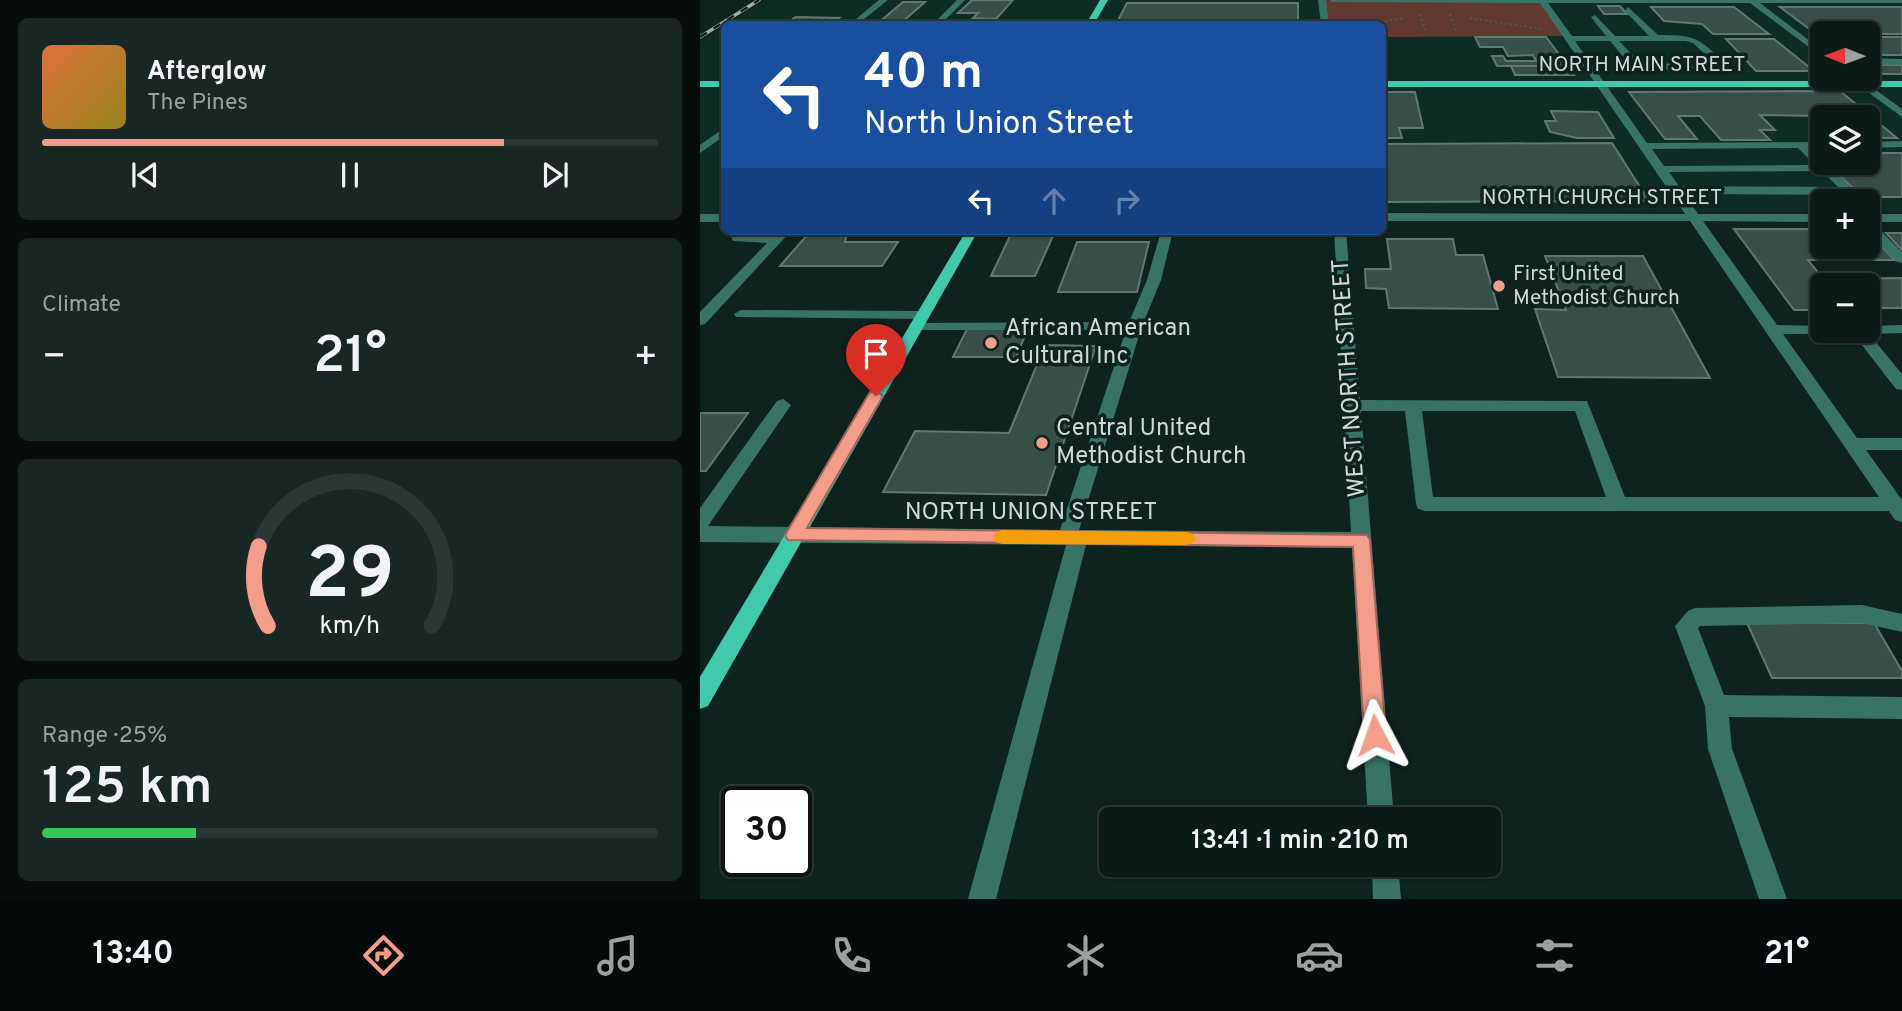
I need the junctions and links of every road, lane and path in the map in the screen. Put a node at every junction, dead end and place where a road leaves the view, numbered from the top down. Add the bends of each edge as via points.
1 (884, 0) edge
2 (961, 0) edge
3 (1104, 0) edge
4 (1322, 0) edge
5 (1333, 0) edge
6 (1542, 0) edge
7 (1667, 1) edge
8 (1752, 1) edge
9 (1824, 1) edge
10 (1902, 1) edge
11 (1628, 9) dead end
12 (1595, 17) dead end
13 (858, 21) edge
14 (940, 21) edge
15 (1092, 21) edge
16 (1325, 21) edge
17 (1612, 38) junction
18 (1656, 38) junction
19 (1571, 39) junction
20 (1810, 45) edge
21 (1880, 61) edge
22 (1902, 62) edge
23 (1810, 82) edge
24 (1880, 83) edge
25 (700, 84) edge
26 (721, 84) edge
27 (1386, 84) edge
28 (1603, 84) junction
29 (1902, 84) edge
30 (1871, 91) edge
31 (1902, 114) edge
32 (721, 133) edge
33 (1902, 144) edge
34 (1801, 145) junction
35 (1810, 145) edge
36 (1880, 145) edge
37 (1647, 146) junction
38 (700, 150) edge
39 (1810, 154) edge
40 (1810, 168) edge
41 (1663, 169) junction
42 (1832, 175) edge
43 (1846, 189) edge
44 (1677, 190) junction
45 (1810, 191) edge
46 (700, 218) edge
47 (721, 218) edge
48 (1386, 218) edge
49 (1697, 218) junction
50 (1810, 218) edge
51 (1880, 218) edge
52 (1902, 218) edge
53 (1880, 232) edge
54 (736, 235) edge
55 (781, 235) edge
56 (970, 235) edge
57 (1166, 235) edge
58 (1340, 235) edge
59 (1902, 259) edge
60 (741, 314) dead end
61 (700, 321) edge
62 (919, 321) junction
63 (1135, 326) junction
64 (1774, 329) junction
65 (1902, 329) edge
66 (1810, 330) edge
67 (1880, 330) edge
68 (1868, 343) edge
69 (1902, 384) edge
70 (783, 405) dead end
71 (1413, 405) junction
72 (1352, 406) junction
73 (1853, 444) junction
74 (1902, 444) edge
75 (1618, 504) junction
76 (1898, 509) edge
77 (700, 523) edge
78 (700, 534) edge
79 (794, 535) junction
80 (1072, 538) junction
81 (1361, 540) junction
82 (1902, 623) edge
83 (700, 698) edge
84 (1717, 706) junction
85 (1902, 708) edge
86 (1380, 807) edge
87 (1386, 877) edge
88 (982, 899) edge
89 (1387, 899) edge
90 (1773, 899) edge

1 - 13 street
2 - 14 street
3 - 15 main road
4 - 16 street
5 - 6 street
6 - 7 street
6 - 19 street
7 - 8 street
8 - 9 street
8 - 20 street
9 - 10 street
11 - 18 street
12 - 17 street
17 - 18 street
17 - 18 street via 1639,66 1721,64 1692,39
17 - 19 street
19 - 28 street
21 - 22 street
23 - 28 main road, NORTH MAIN STREET
24 - 29 main road, NORTH MAIN STREET
25 - 26 main road
27 - 28 main road, NORTH MAIN STREET
28 - 37 street
30 - 31 street
32 - 38 street
33 - 36 street
34 - 35 street
34 - 37 street
34 - 39 street
37 - 41 street
40 - 41 street
41 - 44 street
42 - 43 street
44 - 45 street
44 - 49 street
46 - 47 street
48 - 49 street, NORTH CHURCH STREET
49 - 50 street, NORTH CHURCH STREET
49 - 64 street
51 - 52 street
53 - 59 street
54 - 55 street via 738,239
55 - 61 street
56 - 62 main road
57 - 63 street
58 - 72 street, WEST NORTH STREET
60 - 62 street
62 - 63 street
62 - 79 main road
63 - 80 street
64 - 66 street
64 - 73 street
65 - 67 street
68 - 69 street
70 - 77 street
71 - 72 street
71 - 75 street via 1581,405
71 - 75 street via 1425,504
72 - 81 street, WEST NORTH STREET
73 - 74 street
73 - 76 street
75 - 76 street
78 - 79 street, NORTH UNION STREET
79 - 80 street, NORTH UNION STREET
79 - 83 main road
80 - 81 street, NORTH UNION STREET
80 - 88 street
81 - 86 street, WEST NORTH STREET
82 - 84 street via 1862,614 1695,617 1686,626
84 - 85 street
84 - 90 street via 1720,750
87 - 89 street

